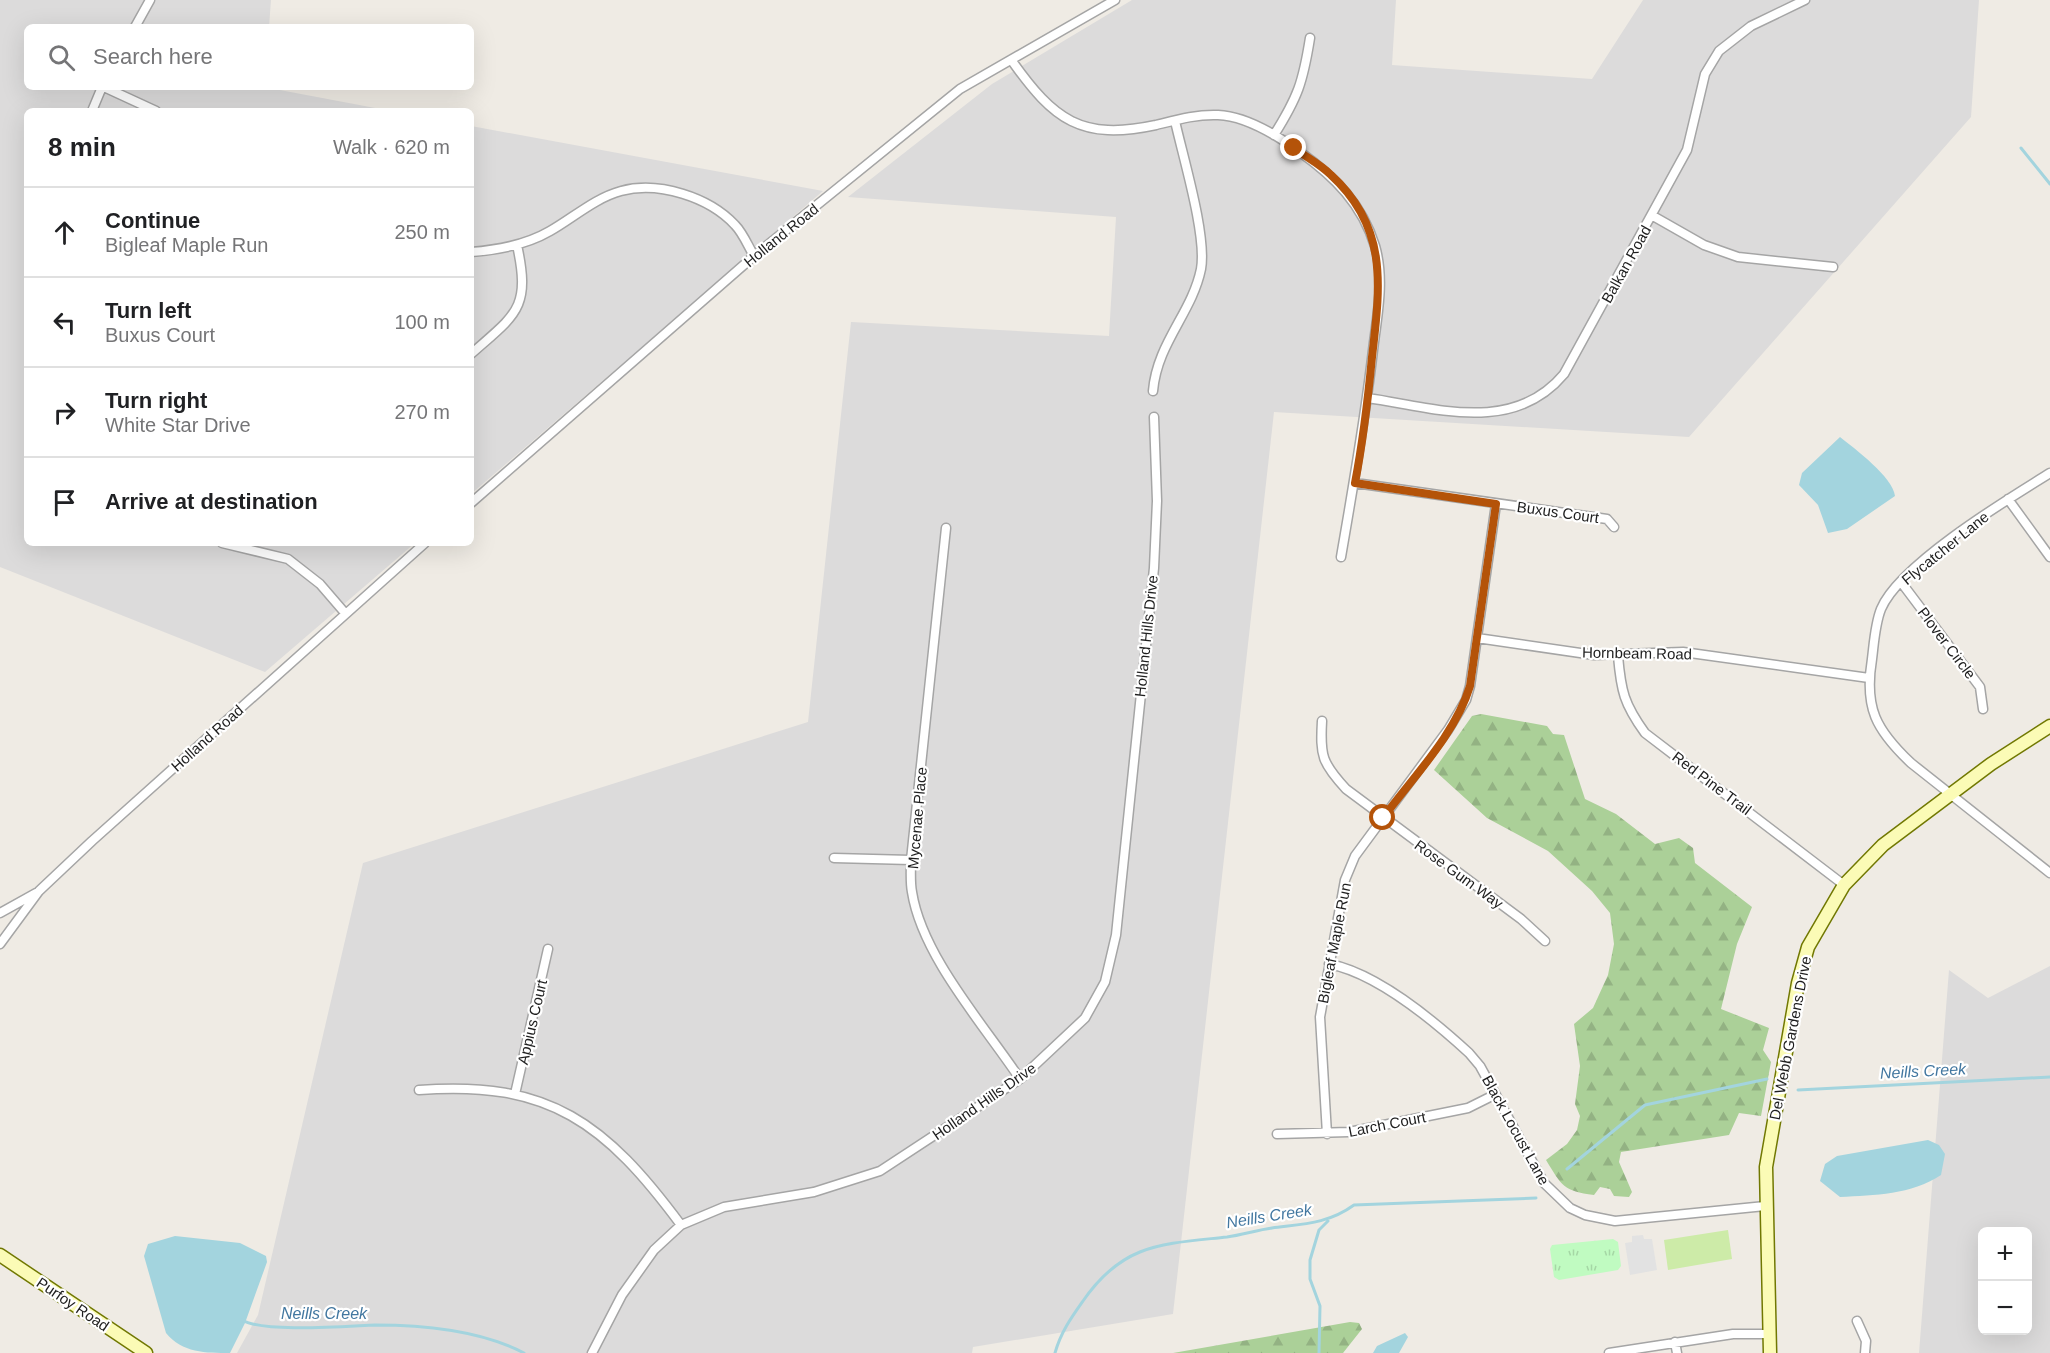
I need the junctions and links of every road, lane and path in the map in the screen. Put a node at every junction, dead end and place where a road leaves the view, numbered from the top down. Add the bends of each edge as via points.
1 (150, 0) edge
2 (1115, 0) edge
3 (1805, 0) edge
4 (137, 24) edge
5 (1310, 38) dead end
6 (1012, 61) junction
7 (102, 90) edge
8 (110, 90) edge
9 (93, 108) edge
10 (149, 108) edge
11 (1175, 121) junction
12 (1274, 135) junction
13 (1653, 216) junction
14 (517, 245) junction
15 (474, 252) edge
16 (754, 256) junction
17 (1833, 267) dead end
18 (474, 351) edge
19 (1153, 391) dead end
20 (1368, 398) junction
21 (1154, 417) dead end
22 (2050, 473) edge
23 (1355, 483) junction
24 (2008, 499) junction
25 (474, 500) edge
26 (1496, 504) junction
27 (1614, 527) dead end
28 (946, 528) dead end
29 (234, 546) edge
30 (422, 546) edge
31 (1341, 556) dead end
32 (2050, 556) edge
33 (1901, 582) junction
34 (345, 613) junction
35 (1477, 638) junction
36 (1618, 656) junction
37 (1869, 678) junction
38 (1983, 710) dead end
39 (1322, 721) dead end
40 (2050, 726) edge
41 (1951, 794) junction
42 (1383, 818) junction
43 (834, 858) dead end
44 (911, 860) junction
45 (2050, 873) edge
46 (1844, 885) junction
47 (39, 891) junction
48 (0, 913) edge
49 (1545, 941) dead end
50 (0, 944) edge
51 (548, 950) dead end
52 (1329, 964) junction
53 (1020, 1079) junction
54 (419, 1090) dead end
55 (515, 1094) junction
56 (1494, 1095) junction
57 (1277, 1134) dead end
58 (1327, 1134) junction
59 (1765, 1206) junction
60 (681, 1225) junction
61 (0, 1256) edge
62 (1857, 1321) dead end
63 (1770, 1334) junction
64 (1675, 1342) junction
65 (146, 1353) edge
66 (592, 1353) edge
67 (1609, 1353) edge
68 (1677, 1353) edge
69 (1770, 1353) edge
70 (1865, 1353) edge

1 - 4 street
2 - 6 street, Holland Road
3 - 13 street, Balkan Road via 1751,26 1719,51 1705,74 1687,150
5 - 12 street via 1303,81
6 - 11 street via 1044,102 1062,118 1083,127 1116,131
6 - 16 street, Holland Road via 960,89
7 - 9 street
8 - 10 street
11 - 12 street via 1235,117
11 - 19 street via 1203,251 1194,288 1161,353
12 - 20 street via 1330,174 1348,193 1364,218 1374,245 1380,285
13 - 17 street via 1704,245 1738,257
13 - 20 street, Balkan Road via 1564,374 1538,399 1501,413 1476,414
14 - 15 street
14 - 16 street via 550,232 586,207 621,191 653,188 693,197 717,209 737,226
14 - 18 street via 523,273 522,297 511,318
16 - 25 street, Holland Road
20 - 23 street
21 - 53 street, Holland Hills Drive via 1154,568 1116,935 1105,982 1085,1018
22 - 24 street, Flycatcher Lane
23 - 26 street, Buxus Court
23 - 31 street
24 - 32 street
24 - 33 street, Flycatcher Lane via 1969,525
26 - 27 street, Buxus Court via 1607,519
26 - 35 street, Bigleaf Maple Run
28 - 44 street, Mycenae Place
29 - 34 street via 288,559 320,584
30 - 34 street, Holland Road
33 - 37 street, Flycatcher Lane via 1881,610
33 - 38 street, Plover Circle via 1980,687
34 - 47 street, Holland Road
35 - 36 street, Hornbeam Road
35 - 42 street, Bigleaf Maple Run via 1470,686 1460,713
36 - 37 street, Hornbeam Road via 1683,652
36 - 46 street, Red Pine Trail via 1627,708 1645,733
37 - 41 street, Flycatcher Lane via 1873,715 1880,730 1911,763
39 - 42 street, Rose Gum Way via 1321,751 1331,772
40 - 41 street, Del Webb Gardens Drive
41 - 45 street, Flycatcher Lane
41 - 46 street, Del Webb Gardens Drive via 1883,845
42 - 49 street, Rose Gum Way via 1521,919
42 - 52 street, Bigleaf Maple Run via 1354,856 1345,880
43 - 44 street
44 - 53 street, Mycenae Place via 911,891 930,944 941,966
46 - 59 street, Del Webb Gardens Drive via 1808,947 1798,983 1766,1167
47 - 48 street
47 - 50 street, Holland Road
51 - 55 street, Appius Court
52 - 56 street, Black Locust Lane via 1364,973 1457,1042 1480,1066
52 - 58 street, Bigleaf Maple Run via 1319,1033
53 - 60 street, Holland Hills Drive via 880,1171 814,1192 724,1207
54 - 55 street via 453,1088
55 - 60 street via 548,1105 602,1136 630,1161
56 - 58 street, Larch Court via 1468,1108
56 - 59 street, Black Locust Lane via 1544,1183 1558,1199 1585,1215 1616,1221
57 - 58 street, Larch Court
59 - 63 street, Del Webb Gardens Drive
60 - 66 street, Holland Hills Drive via 654,1250 622,1295
61 - 65 street, Purfoy Road
62 - 70 street via 1866,1341
63 - 64 street via 1733,1334
63 - 69 street, Del Webb Gardens Drive
64 - 67 street
64 - 68 street

